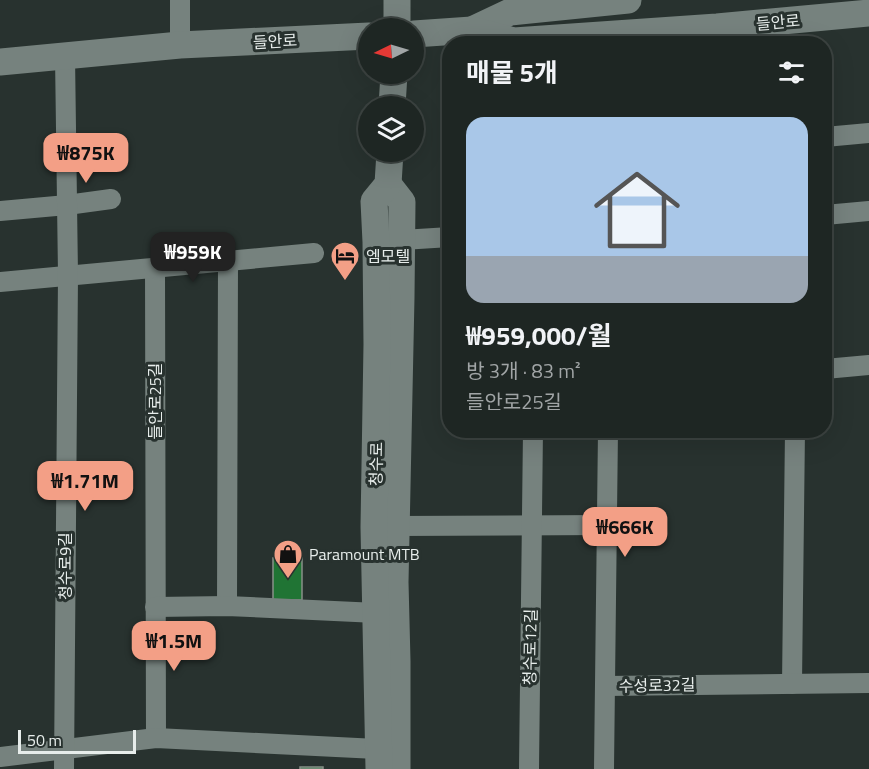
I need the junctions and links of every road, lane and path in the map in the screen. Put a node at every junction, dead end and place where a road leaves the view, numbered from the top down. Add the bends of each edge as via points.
1 (180, 0) edge
2 (397, 0) edge
3 (628, 0) edge
4 (869, 13) edge
5 (397, 18) edge
6 (472, 30) junction
7 (424, 33) edge
8 (718, 35) edge
9 (493, 36) edge
10 (689, 36) edge
11 (358, 37) edge
12 (180, 45) junction
13 (65, 56) junction
14 (0, 62) edge
15 (869, 133) edge
16 (832, 136) edge
17 (389, 162) edge
18 (388, 184) junction
19 (111, 199) dead end
20 (67, 205) junction
21 (0, 211) edge
22 (869, 211) edge
23 (832, 214) edge
24 (442, 238) edge
25 (402, 240) junction
26 (314, 253) dead end
27 (228, 261) junction
28 (155, 268) junction
29 (68, 276) junction
30 (0, 282) edge
31 (869, 365) edge
32 (832, 368) edge
33 (533, 438) edge
34 (608, 438) edge
35 (795, 438) edge
36 (532, 525) junction
37 (607, 525) junction
38 (396, 526) junction
39 (227, 606) junction
40 (155, 607) junction
41 (377, 613) junction
42 (869, 683) edge
43 (792, 684) junction
44 (605, 686) junction
45 (156, 738) junction
46 (64, 749) junction
47 (0, 757) edge
48 (378, 759) edge
49 (64, 769) edge
50 (397, 769) edge
51 (529, 769) edge
52 (604, 769) edge

1 - 12 street
2 - 5 main road
3 - 6 main road, 들안로 via 510,12
4 - 8 main road, 들안로
6 - 7 main road, 들안로
6 - 9 main road, 들안로
8 - 10 main road, 들안로
11 - 12 main road, 들안로
12 - 13 main road, 들안로
13 - 14 main road, 들안로
13 - 20 street
15 - 16 street
17 - 18 main road, 청수로
18 - 25 main road, 청수로 via 402,202
18 - 41 main road, 청수로 via 374,201
19 - 20 street
20 - 21 street
20 - 29 street
22 - 23 street
24 - 25 street
25 - 38 main road, 청수로
26 - 27 street
27 - 28 street
27 - 39 street
28 - 29 street
28 - 40 street, 들안로25길
29 - 30 street
29 - 46 street, 청수로9길
31 - 32 street
33 - 36 street, 청수로12길
34 - 37 street
35 - 43 street
36 - 37 street
36 - 38 street
36 - 51 street, 청수로12길
37 - 44 street
38 - 50 main road, 청수로
39 - 40 street
39 - 41 street
40 - 45 street
41 - 48 main road, 청수로
42 - 43 street, 수성로32길
43 - 44 street, 수성로32길
44 - 52 street, 수성로32길
45 - 46 street
45 - 48 street, 청수로
46 - 47 street
46 - 49 street, 청수로9길

